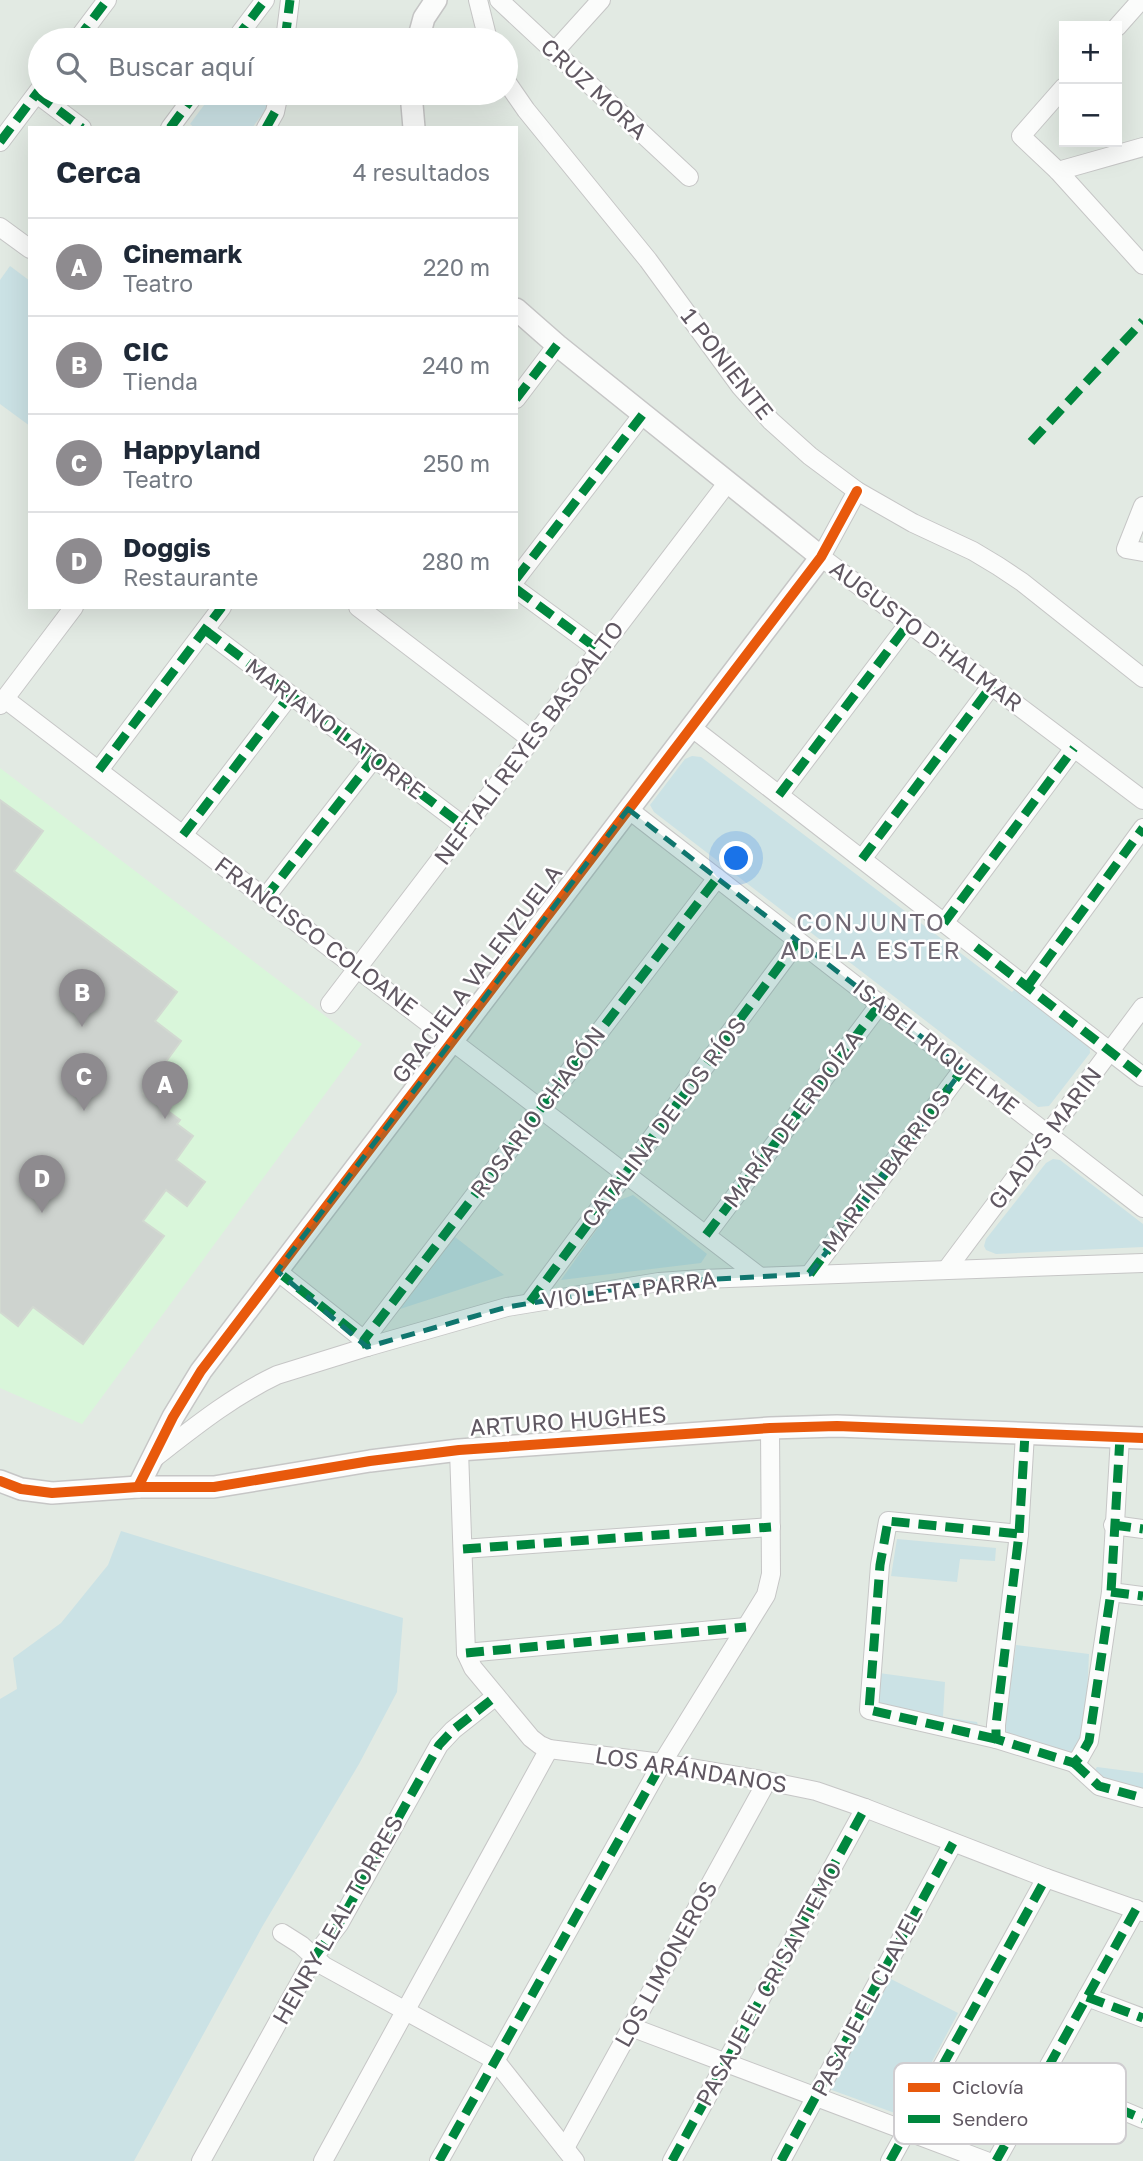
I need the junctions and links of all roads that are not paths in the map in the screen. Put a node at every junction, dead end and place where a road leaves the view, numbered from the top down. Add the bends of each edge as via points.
1 (107, 0) edge
2 (265, 0) edge
3 (289, 0) edge
4 (436, 0) edge
5 (478, 0) edge
6 (499, 0) edge
7 (601, 0) edge
8 (1141, 0) edge
9 (1122, 21) edge
10 (86, 28) edge
11 (244, 28) edge
12 (286, 28) edge
13 (421, 28) edge
14 (485, 28) edge
15 (554, 52) junction
16 (1059, 93) edge
17 (518, 98) edge
18 (28, 104) edge
19 (55, 105) edge
20 (187, 105) edge
21 (276, 105) edge
22 (412, 105) edge
23 (80, 126) edge
24 (171, 126) edge
25 (267, 126) edge
26 (414, 126) edge
27 (0, 142) edge
28 (1143, 147) edge
29 (1058, 171) junction
30 (689, 177) dead end
31 (0, 227) edge
32 (28, 248) edge
33 (1143, 265) edge
34 (518, 311) edge
35 (557, 345) junction
36 (518, 396) edge
37 (643, 414) junction
38 (728, 482) junction
39 (857, 491) junction
40 (1143, 506) edge
41 (1135, 550) edge
42 (821, 556) junction
43 (518, 576) edge
44 (518, 590) edge
45 (73, 609) edge
46 (221, 609) edge
47 (361, 609) edge
48 (909, 623) junction
49 (205, 630) junction
50 (599, 650) junction
51 (1143, 678) edge
52 (992, 685) junction
53 (290, 695) junction
54 (3, 702) edge
55 (691, 727) junction
56 (532, 740) junction
57 (1074, 748) junction
58 (374, 758) junction
59 (99, 770) junction
60 (779, 795) junction
61 (1143, 800) edge
62 (628, 810) junction
63 (465, 827) junction
64 (1143, 828) edge
65 (183, 835) junction
66 (862, 859) junction
67 (717, 878) junction
68 (265, 898) junction
69 (944, 923) junction
70 (798, 941) junction
71 (358, 968) junction
72 (1027, 987) junction
73 (330, 1004) dead end
74 (880, 1004) junction
75 (1143, 1007) edge
76 (452, 1041) junction
77 (1110, 1051) junction
78 (963, 1069) junction
79 (1143, 1077) edge
80 (541, 1109) junction
81 (1048, 1135) junction
82 (625, 1173) junction
83 (1143, 1208) edge
84 (705, 1235) junction
85 (1143, 1263) edge
86 (947, 1269) junction
87 (277, 1271) junction
88 (810, 1274) junction
89 (760, 1276) junction
90 (530, 1302) junction
91 (366, 1344) junction
92 (770, 1428) junction
93 (1025, 1434) junction
94 (1120, 1437) junction
95 (1143, 1438) edge
96 (459, 1450) junction
97 (151, 1461) junction
98 (0, 1481) edge
99 (138, 1487) junction
100 (1114, 1525) junction
101 (771, 1527) junction
102 (1143, 1529) edge
103 (1019, 1534) junction
104 (463, 1549) junction
105 (1111, 1592) junction
106 (1143, 1596) edge
107 (746, 1627) junction
108 (466, 1653) junction
109 (496, 1696) junction
110 (996, 1739) junction
111 (549, 1749) junction
112 (662, 1763) junction
113 (1074, 1763) junction
114 (767, 1781) junction
115 (1143, 1798) edge
116 (865, 1808) junction
117 (953, 1843) junction
118 (1046, 1878) junction
119 (1140, 1910) edge
120 (282, 1933) dead end
121 (314, 1957) junction
122 (1087, 1997) junction
123 (405, 2011) junction
124 (1143, 2018) edge
125 (631, 2027) junction
126 (495, 2060) junction
127 (726, 2063) junction
128 (944, 2063) edge
129 (1051, 2063) edge
130 (816, 2097) junction
131 (1126, 2112) edge
132 (1143, 2119) edge
133 (894, 2126) edge
134 (899, 2144) edge
135 (940, 2144) edge
136 (1006, 2144) edge
137 (570, 2155) edge
138 (201, 2161) edge
139 (323, 2161) edge
140 (439, 2161) edge
141 (672, 2161) edge
142 (781, 2161) edge
143 (890, 2161) edge
144 (985, 2161) edge
145 (996, 2161) edge

1 - 10 street
2 - 11 street
3 - 12 street
4 - 13 street
5 - 14 street
6 - 15 street, CRUZ MORA
7 - 15 street
8 - 9 street
15 - 30 street, CRUZ MORA
16 - 29 street via 1021,136
17 - 39 street, 1 PONIENTE via 648,260 759,409
18 - 27 street
19 - 23 street
20 - 24 street
21 - 25 street
22 - 26 street
28 - 29 street
29 - 33 street
31 - 32 street
34 - 35 street, AUGUSTO D'HALMAR
35 - 36 street
35 - 37 street, AUGUSTO D'HALMAR
37 - 38 street, AUGUSTO D'HALMAR
37 - 43 street
38 - 42 street, AUGUSTO D'HALMAR
38 - 50 street, NEFTALÍ REYES BASOALTO
39 - 42 street, GRACIELA VALENZUELA
39 - 51 street, 1 PONIENTE via 998,566
40 - 41 street
42 - 48 street, AUGUSTO D'HALMAR
42 - 55 street, GRACIELA VALENZUELA
44 - 50 street
45 - 54 street
46 - 49 street
47 - 56 street
48 - 52 street, AUGUSTO D'HALMAR
48 - 60 street
49 - 53 street, MARIANO LATORRE
49 - 59 street
50 - 56 street, NEFTALÍ REYES BASOALTO
52 - 57 street, AUGUSTO D'HALMAR
52 - 66 street
53 - 58 street, MARIANO LATORRE
53 - 65 street
54 - 59 street, FRANCISCO COLOANE
55 - 60 street
55 - 62 street, GRACIELA VALENZUELA
56 - 63 street, NEFTALÍ REYES BASOALTO
57 - 61 street, AUGUSTO D'HALMAR
57 - 69 street
58 - 63 street, MARIANO LATORRE
58 - 68 street
59 - 65 street, FRANCISCO COLOANE
60 - 66 street
62 - 67 street, ISABEL RIQUELME
62 - 76 street, GRACIELA VALENZUELA
63 - 71 street, NEFTALÍ REYES BASOALTO
64 - 72 street
65 - 68 street, FRANCISCO COLOANE
66 - 69 street
67 - 70 street, ISABEL RIQUELME
67 - 80 street, ROSARIO CHACÓN
68 - 71 street, FRANCISCO COLOANE
69 - 72 street
70 - 74 street, ISABEL RIQUELME
70 - 82 street, CATALINA DE LOS RÍOS
71 - 73 street, NEFTALÍ REYES BASOALTO
71 - 76 street, FRANCISCO COLOANE
72 - 77 street
74 - 78 street, ISABEL RIQUELME
74 - 84 street, MARÍA DE ERDOÍZA
75 - 77 street, GLADYS MARIN
76 - 80 street, FRANCISCO COLOANE
76 - 87 street, GRACIELA VALENZUELA
77 - 79 street
77 - 81 street, GLADYS MARIN
78 - 81 street, ISABEL RIQUELME
78 - 88 street, MARTÍN BARRIOS
80 - 82 street, FRANCISCO COLOANE
80 - 91 street, ROSARIO CHACÓN
81 - 83 street, ISABEL RIQUELME
81 - 86 street, GLADYS MARIN
82 - 84 street, FRANCISCO COLOANE
82 - 90 street, CATALINA DE LOS RÍOS
84 - 89 street, FRANCISCO COLOANE
85 - 86 street, VIOLETA PARRA
86 - 88 street, VIOLETA PARRA
87 - 91 street
87 - 97 street, GRACIELA VALENZUELA via 194,1382
88 - 89 street, VIOLETA PARRA
89 - 90 street, VIOLETA PARRA via 659,1282
90 - 91 street, VIOLETA PARRA
91 - 97 street, VIOLETA PARRA via 256,1385 221,1406
92 - 93 street, ARTURO HUGHES via 836,1426
92 - 96 street, ARTURO HUGHES
92 - 101 street
93 - 94 street, ARTURO HUGHES
93 - 103 street
94 - 95 street, ARTURO HUGHES
94 - 100 street
96 - 99 street, ARTURO HUGHES via 214,1487
96 - 104 street
97 - 99 street, GRACIELA VALENZUELA
98 - 99 street, ARTURO HUGHES via 52,1493
100 - 102 street
100 - 105 street
101 - 104 street
101 - 107 street via 771,1581
103 - 110 street
103 - 110 street via 888,1521 880,1565 869,1710
104 - 108 street
105 - 106 street
105 - 113 street via 1089,1741
107 - 108 street
107 - 112 street
108 - 109 street
109 - 111 street via 530,1738
109 - 121 street, HENRY LEAL TORRES via 439,1745 339,1924
110 - 113 street
111 - 112 street, LOS ARÁNDANOS
111 - 123 street
112 - 114 street, LOS ARÁNDANOS
112 - 126 street
113 - 115 street via 1099,1786
114 - 116 street, LOS ARÁNDANOS
114 - 125 street, LOS LIMONEROS
116 - 117 street, LOS ARÁNDANOS
116 - 127 street, PASAJE EL CRISANTEMO
117 - 118 street, LOS ARÁNDANOS
117 - 130 street, PASAJE EL CLAVEL
118 - 119 street, LOS ARÁNDANOS
118 - 128 street
119 - 122 street
120 - 121 street
121 - 123 street
121 - 138 street, HENRY LEAL TORRES
122 - 124 street
122 - 129 street
123 - 126 street
123 - 139 street
125 - 127 street
125 - 137 street, LOS LIMONEROS
126 - 137 street
126 - 140 street
127 - 130 street
127 - 141 street, PASAJE EL CRISANTEMO
130 - 133 street
130 - 142 street, PASAJE EL CLAVEL
131 - 132 street
134 - 143 street
135 - 144 street
136 - 145 street

